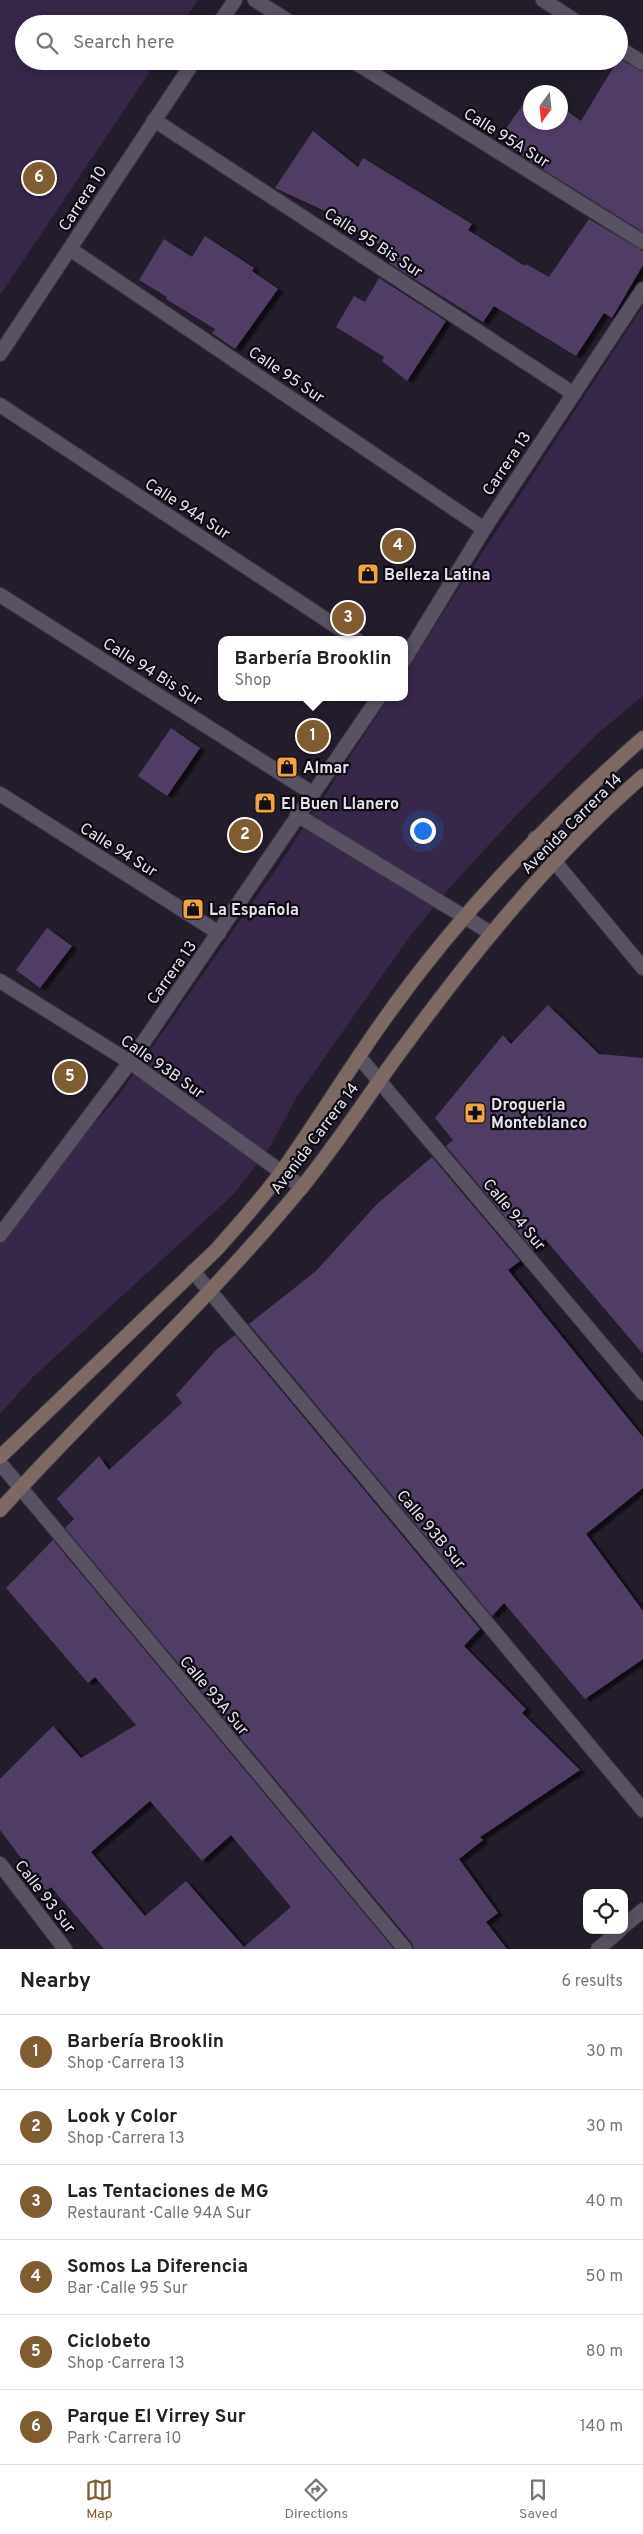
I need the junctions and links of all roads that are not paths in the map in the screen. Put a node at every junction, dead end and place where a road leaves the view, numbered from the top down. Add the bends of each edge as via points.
1 (235, 0) edge
2 (255, 0) edge
3 (542, 0) edge
4 (225, 15) edge
5 (279, 15) edge
6 (566, 15) edge
7 (628, 54) edge
8 (643, 63) edge
9 (188, 70) edge
10 (367, 70) edge
11 (154, 120) junction
12 (643, 242) edge
13 (70, 249) junction
14 (643, 289) edge
15 (0, 354) edge
16 (574, 394) junction
17 (0, 405) edge
18 (484, 528) junction
19 (0, 595) edge
20 (351, 636) edge
21 (408, 653) edge
22 (376, 701) edge
23 (643, 738) edge
24 (643, 776) edge
25 (312, 793) junction
26 (0, 794) edge
27 (297, 815) junction
28 (536, 838) junction
29 (554, 860) junction
30 (464, 917) junction
31 (219, 933) junction
32 (491, 934) junction
33 (643, 968) edge
34 (0, 981) edge
35 (359, 1057) junction
36 (130, 1062) junction
37 (379, 1080) junction
38 (281, 1172) junction
39 (302, 1187) junction
40 (2, 1228) edge
41 (194, 1271) junction
42 (210, 1291) junction
43 (643, 1393) edge
44 (0, 1457) edge
45 (0, 1463) edge
46 (20, 1488) junction
47 (0, 1510) edge
48 (643, 1810) edge
49 (0, 1864) edge
50 (643, 1910) edge
51 (628, 1923) edge
52 (615, 1934) edge
53 (65, 1949) edge
54 (405, 1949) edge
55 (598, 1949) edge

1 - 4 street
2 - 5 street
3 - 6 street
7 - 8 street
9 - 11 street, Carrera 10
10 - 12 street, Calle 95A Sur
11 - 13 street, Carrera 10
11 - 16 street, Calle 95 Bis Sur
13 - 15 street, Carrera 10
13 - 18 street, Calle 95 Sur
14 - 16 street, Carrera 13
16 - 18 street, Carrera 13
17 - 20 street, Calle 94A Sur
18 - 21 street, Carrera 13
19 - 25 street, Calle 94 Bis Sur
22 - 25 street, Carrera 13
23 - 28 main road, Avenida Carrera 14 via 577,796
24 - 29 main road, Avenida Carrera 14
25 - 27 street, Carrera 13
26 - 31 street, Calle 94 Sur
27 - 30 street
27 - 31 street, Carrera 13
28 - 29 street
28 - 30 main road, Avenida Carrera 14
29 - 32 main road, Avenida Carrera 14
29 - 33 street
30 - 32 street
30 - 35 main road, Avenida Carrera 14 via 406,990
31 - 36 street, Carrera 13
32 - 37 main road, Avenida Carrera 14
34 - 36 street, Calle 93B Sur
35 - 37 street, Calle 94 Sur
35 - 38 main road, Avenida Carrera 14
36 - 38 street, Calle 93B Sur
36 - 40 street, Carrera 13
37 - 39 main road, Avenida Carrera 14
37 - 43 street, Calle 94 Sur
38 - 39 street, Calle 93B Sur
38 - 41 main road, Avenida Carrera 14 via 246,1216
39 - 42 main road, Avenida Carrera 14
41 - 42 street, Calle 93B Sur
41 - 44 main road, Avenida Carrera 14
42 - 46 main road, Avenida Carrera 14
42 - 48 street, Calle 93B Sur
45 - 46 street, Calle 93A Sur
46 - 47 main road, Avenida Carrera 14
46 - 54 street, Calle 93A Sur
49 - 53 street, Calle 93 Sur
50 - 51 street
52 - 55 street

